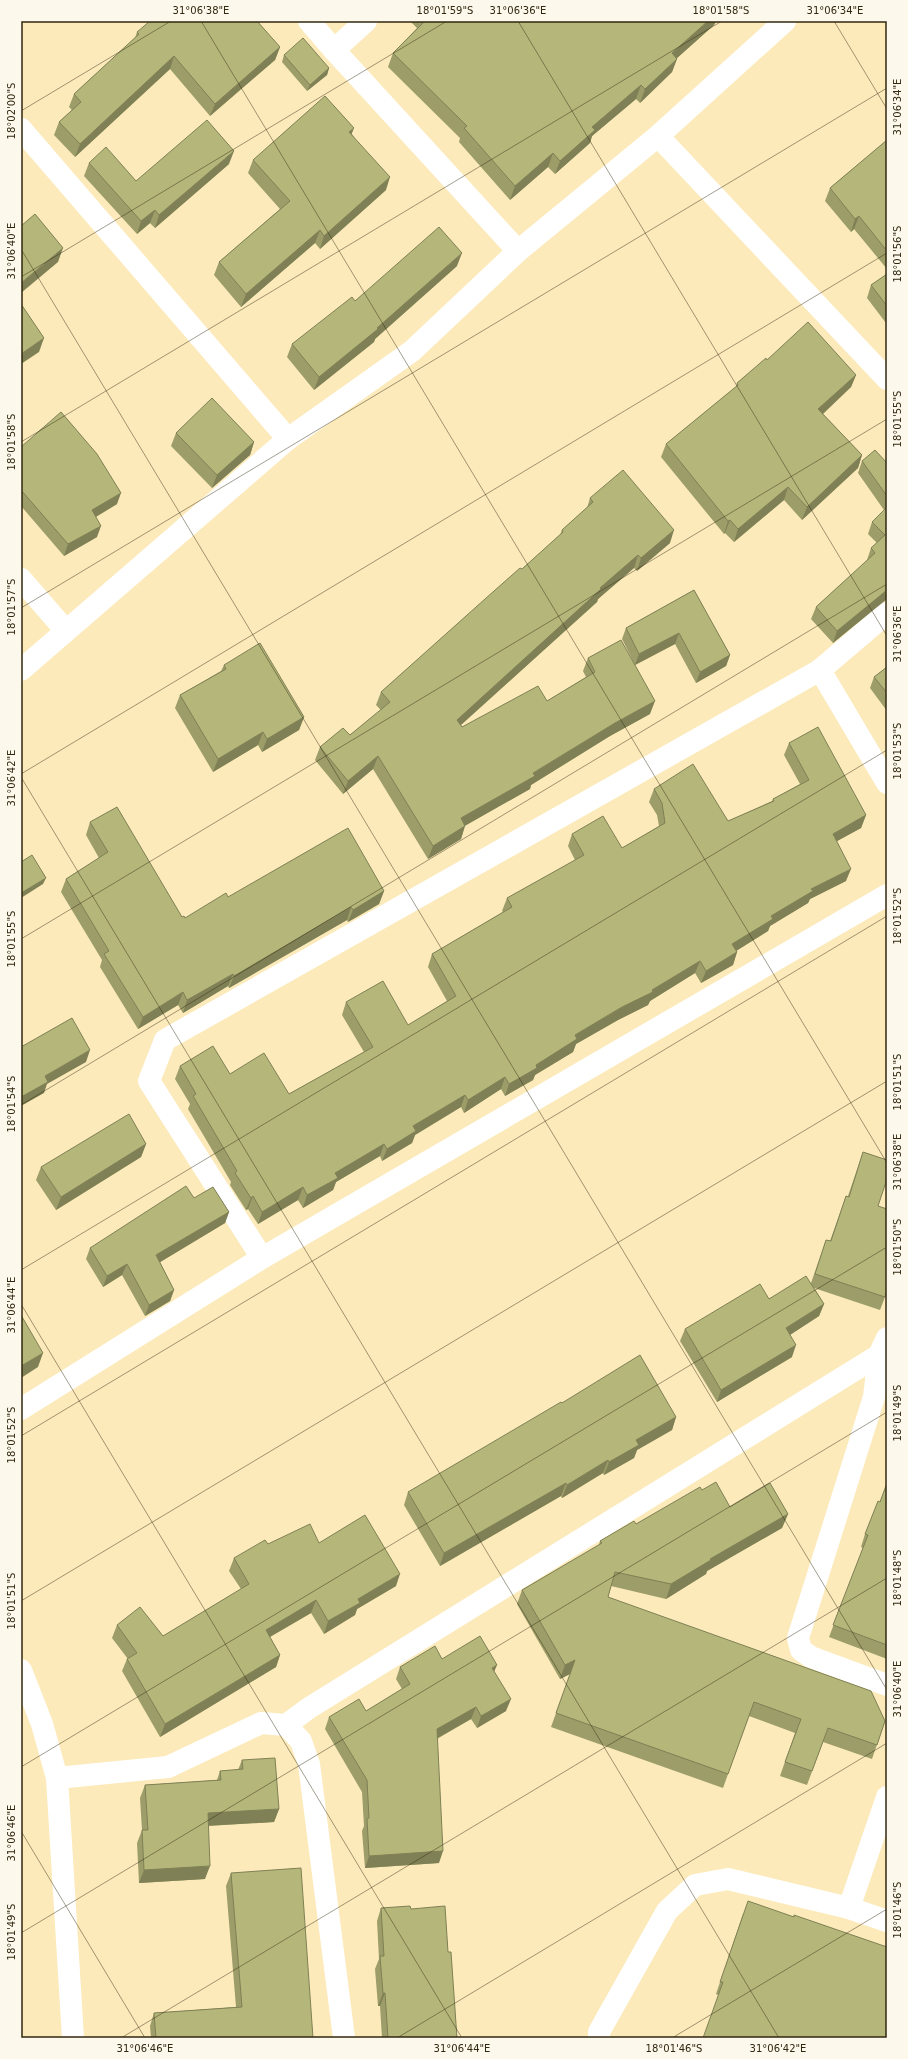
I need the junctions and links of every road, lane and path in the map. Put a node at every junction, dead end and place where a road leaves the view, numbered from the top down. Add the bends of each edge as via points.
1 (309, 21) edge
2 (366, 21) edge
3 (785, 21) edge
4 (334, 50) junction
5 (21, 129) edge
6 (658, 136) junction
7 (518, 251) junction
8 (887, 379) edge
9 (288, 439) junction
10 (21, 579) edge
11 (887, 613) edge
12 (66, 631) junction
13 (21, 670) edge
14 (820, 670) junction
15 (887, 783) edge
16 (887, 895) edge
17 (262, 1258) junction
18 (883, 1346) edge
19 (21, 1409) edge
20 (21, 1670) edge
21 (887, 1685) edge
22 (286, 1725) junction
23 (57, 1778) junction
24 (887, 1797) edge
25 (849, 1908) junction
26 (887, 1920) edge
27 (73, 2038) edge
28 (344, 2038) edge
29 (599, 2038) edge

1 - 4 street
2 - 4 street
3 - 6 street
4 - 7 street
5 - 9 street
6 - 7 street
6 - 8 street
7 - 9 street via 412,352
9 - 12 street
10 - 12 street
11 - 14 street
12 - 13 street
14 - 15 street
14 - 17 street via 165,1040 149,1081
16 - 17 street
17 - 19 street
18 - 21 street via 874,1397 798,1638 801,1650 811,1657
18 - 22 street via 309,1708
20 - 23 street via 42,1724
22 - 23 street via 261,1723 168,1767
22 - 28 street via 301,1741 309,1764
23 - 27 street
24 - 25 street
25 - 26 street
25 - 29 street via 728,1879 695,1885 667,1911 599,2032

